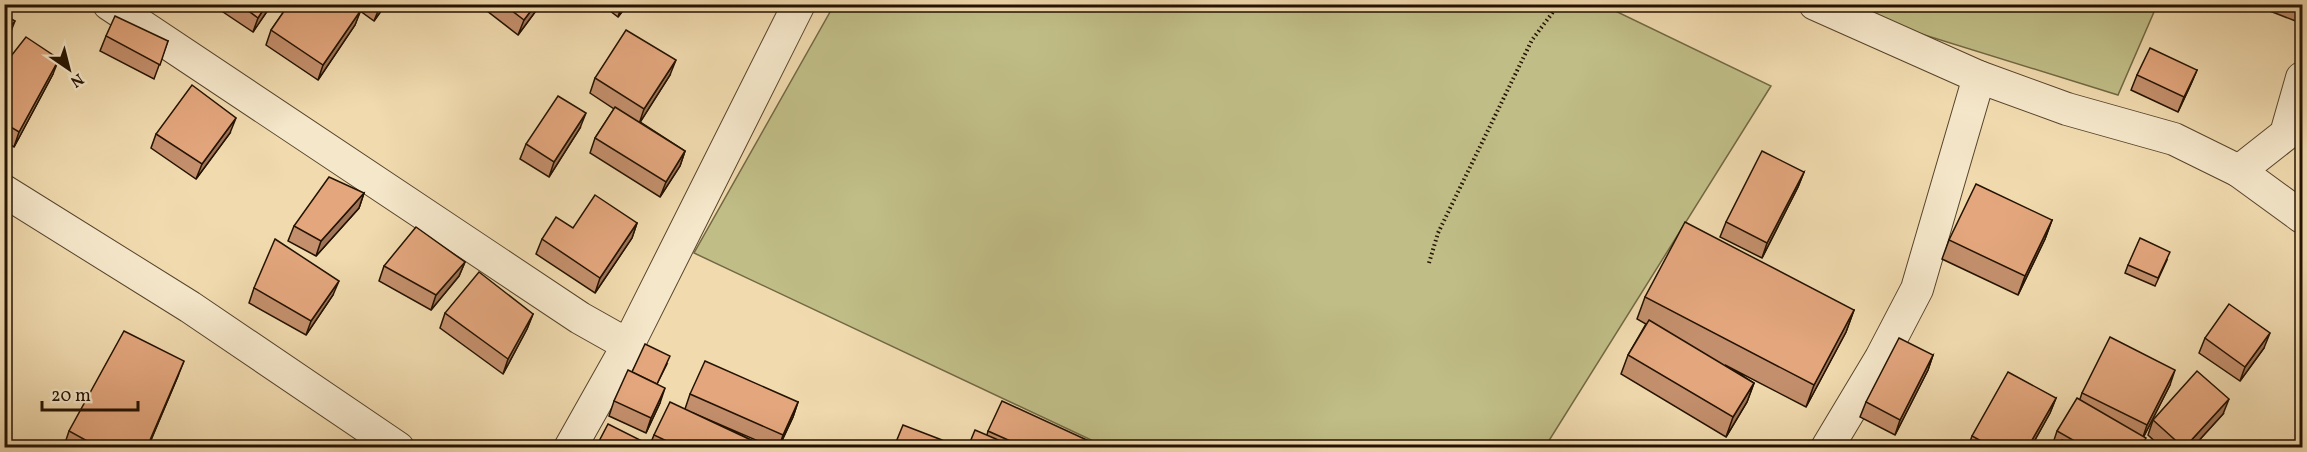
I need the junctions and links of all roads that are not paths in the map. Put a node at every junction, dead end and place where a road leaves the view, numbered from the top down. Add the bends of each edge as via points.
1 (109, 4) edge
2 (799, 4) edge
3 (1815, 4) edge
4 (1979, 77) junction
5 (2302, 78) edge
6 (2239, 171) junction
7 (4, 191) edge
8 (2302, 217) edge
9 (628, 345) junction
10 (398, 447) edge
11 (570, 447) edge
12 (1827, 447) edge

1 - 9 street via 580,318
2 - 9 street
3 - 4 street
4 - 6 street via 2067,109 2174,139
4 - 12 street via 1917,289
5 - 6 street via 2286,134
6 - 8 street
7 - 10 street via 190,307
9 - 11 street

